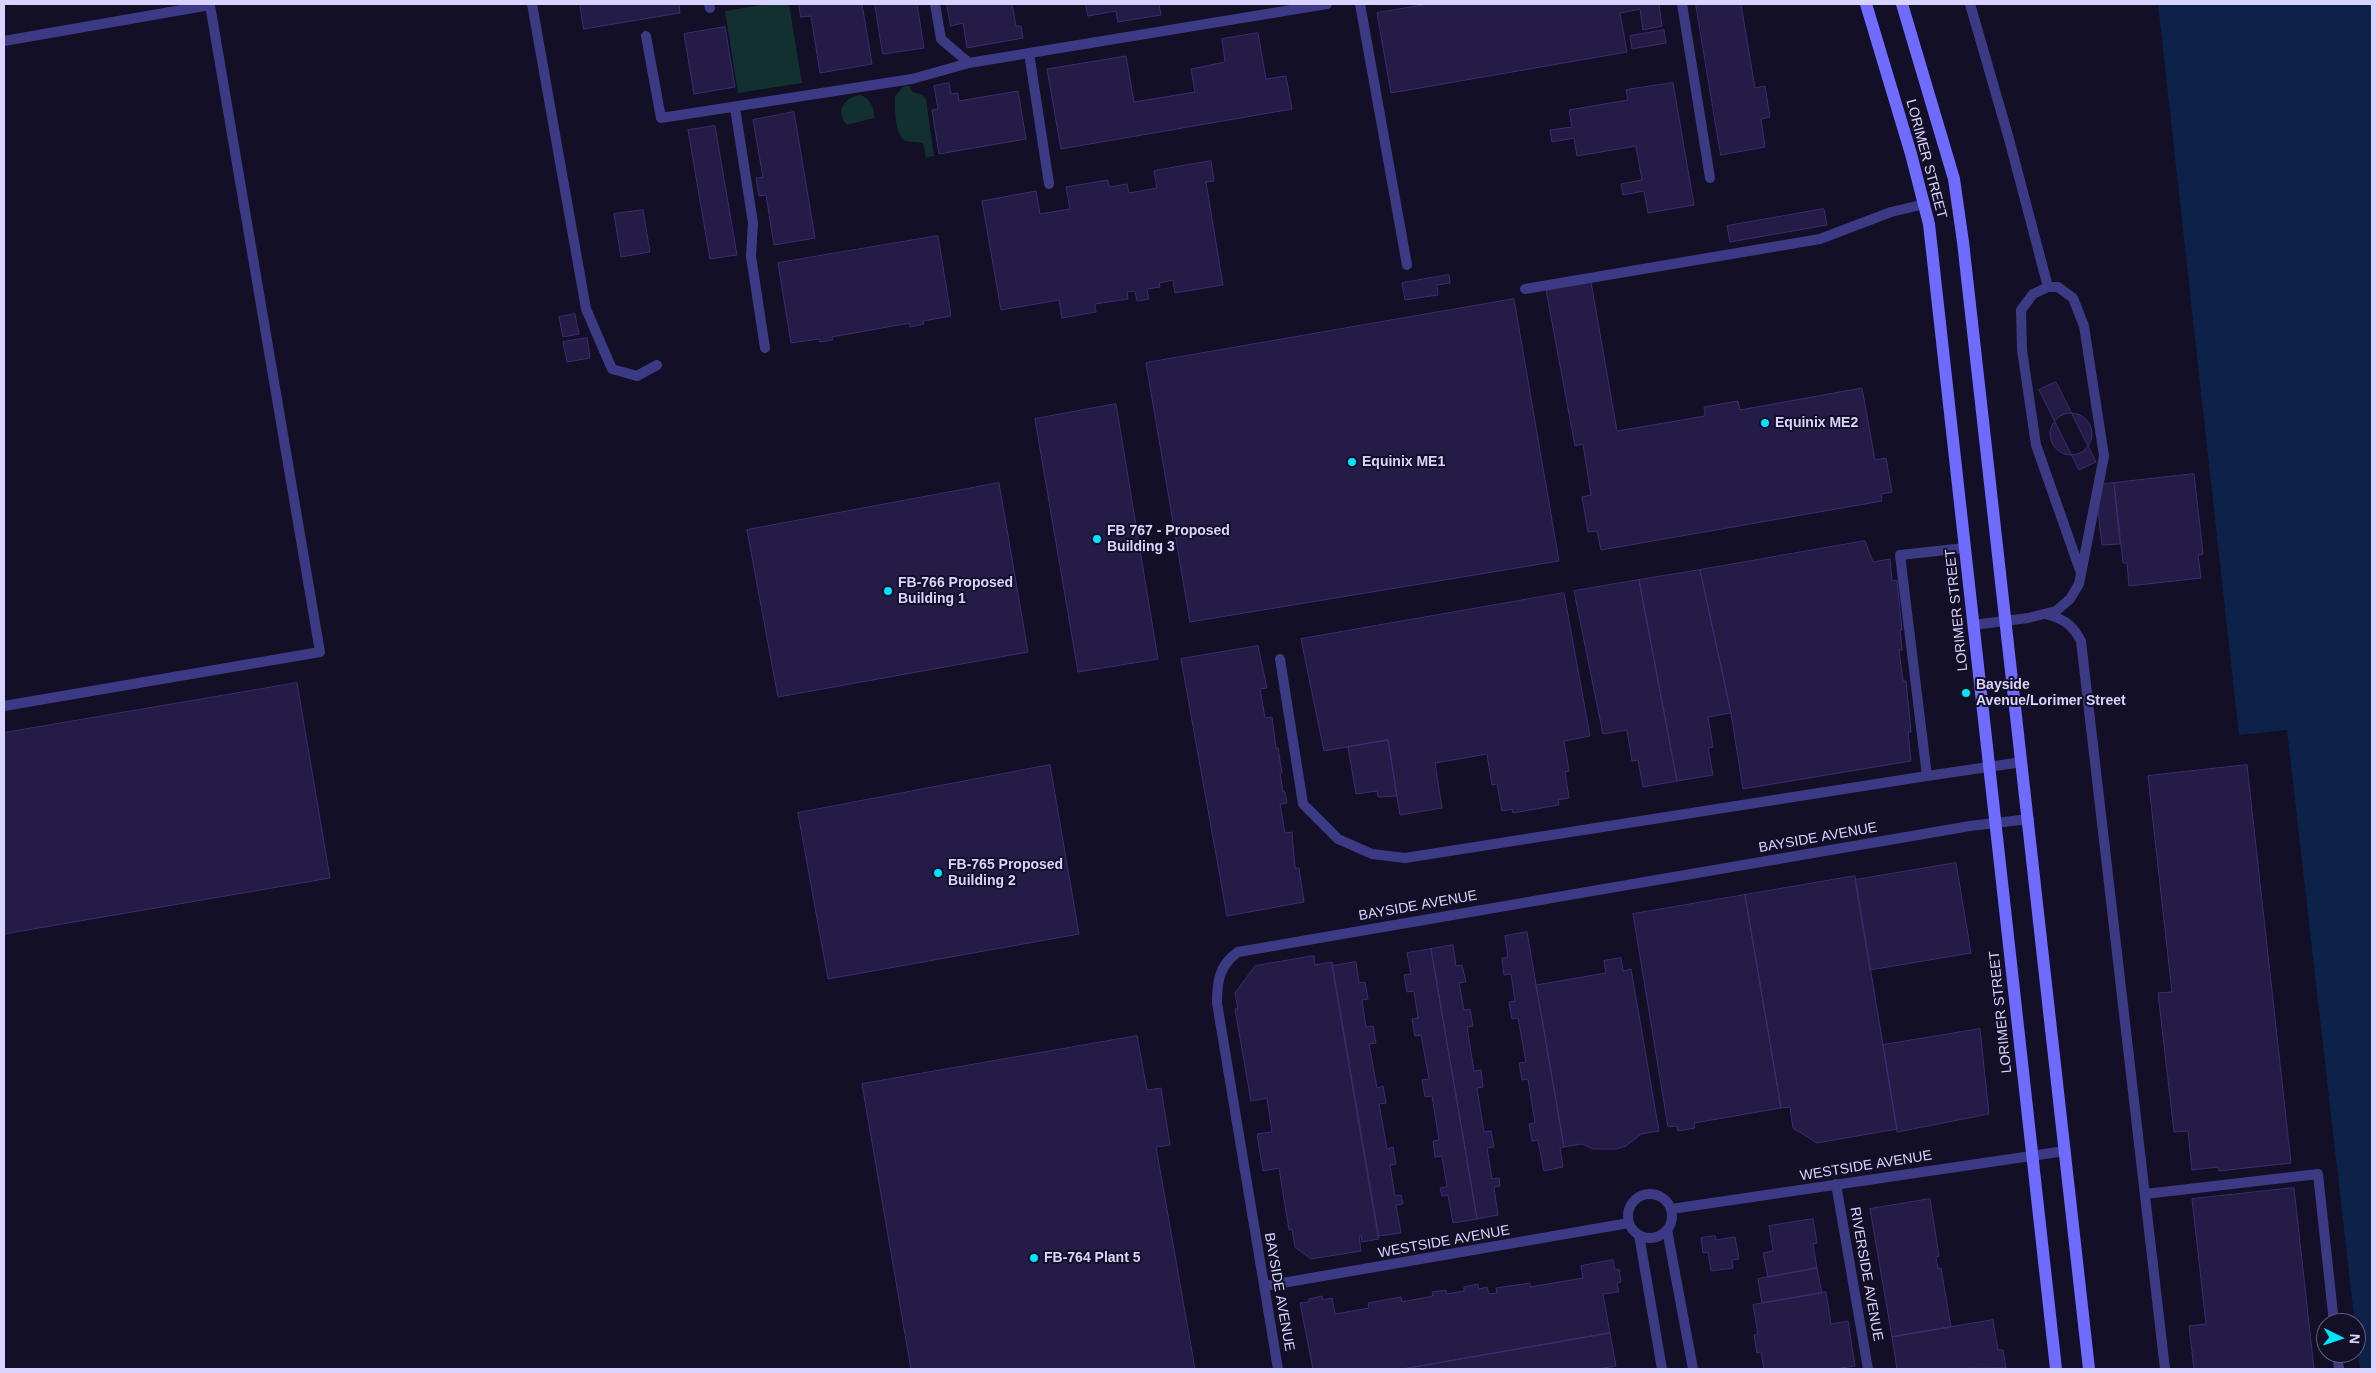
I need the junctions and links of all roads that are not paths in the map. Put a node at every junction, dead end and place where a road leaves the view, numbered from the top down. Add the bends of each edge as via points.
1 (532, 4) edge
2 (935, 4) edge
3 (1327, 4) edge
4 (1360, 4) edge
5 (1682, 4) edge
6 (1866, 4) edge
7 (1902, 4) edge
8 (1970, 4) edge
9 (646, 36) dead end
10 (4, 41) edge
11 (1029, 53) junction
12 (969, 63) junction
13 (735, 108) junction
14 (1710, 178) dead end
15 (1049, 184) dead end
16 (1925, 204) junction
17 (1407, 265) dead end
18 (2048, 287) junction
19 (1525, 289) dead end
20 (765, 348) dead end
21 (657, 365) dead end
22 (1965, 548) junction
23 (2081, 573) junction
24 (2045, 614) junction
25 (2006, 621) junction
26 (1973, 625) junction
27 (1280, 660) dead end
28 (4, 706) edge
29 (2022, 762) junction
30 (1989, 766) junction
31 (1927, 776) junction
32 (2029, 819) junction
33 (1995, 823) junction
34 (2065, 1151) junction
35 (2032, 1155) junction
36 (1836, 1184) junction
37 (2146, 1194) junction
38 (1671, 1209) junction
39 (1629, 1223) junction
40 (1667, 1230) junction
41 (1639, 1235) junction
42 (1265, 1286) junction
43 (2333, 1313) edge
44 (1278, 1369) edge
45 (1662, 1369) edge
46 (1693, 1369) edge
47 (1868, 1369) edge
48 (2056, 1369) edge
49 (2089, 1369) edge
50 (2164, 1369) edge

1 - 21 lane via 586,309 612,369 637,376
2 - 12 lane via 941,39
3 - 11 lane
4 - 17 lane
5 - 14 lane
6 - 16 main road, LORIMER STREET
7 - 25 main road, LORIMER STREET via 1954,179
8 - 18 lane
9 - 13 lane via 660,118
10 - 28 lane via 210,5 320,652
11 - 12 lane
11 - 15 lane
12 - 13 lane via 912,79
13 - 20 lane via 753,223 751,256
16 - 19 lane via 1891,212 1820,239
16 - 22 main road, LORIMER STREET
18 - 23 lane via 2033,294 2021,310 2022,350 2036,445
18 - 23 lane via 2058,287 2067,292 2079,308 2104,456
22 - 26 main road, LORIMER STREET
22 - 31 lane via 1900,555
23 - 24 lane via 2070,599 2056,611
24 - 25 lane
24 - 37 lane via 2066,620 2081,641
25 - 26 lane
25 - 29 main road, LORIMER STREET
26 - 30 main road, LORIMER STREET
27 - 31 lane via 1303,804 1338,839 1372,854 1404,858
29 - 30 lane
29 - 32 main road, LORIMER STREET
30 - 31 lane
30 - 33 main road, LORIMER STREET
32 - 33 lane, BAYSIDE AVENUE
32 - 34 main road, LORIMER STREET
33 - 35 main road, LORIMER STREET
33 - 42 lane, BAYSIDE AVENUE via 1238,952 1227,959 1222,969 1217,984 1217,1003
34 - 35 lane, WESTSIDE AVENUE
34 - 49 main road, LORIMER STREET
35 - 36 lane, WESTSIDE AVENUE
35 - 48 main road, LORIMER STREET
36 - 38 lane, WESTSIDE AVENUE
36 - 47 lane, RIVERSIDE AVENUE
37 - 43 lane via 2318,1174
37 - 50 lane
38 - 39 lane via 1655,1194 1640,1196 1630,1208
38 - 40 lane
39 - 41 lane
39 - 42 lane, WESTSIDE AVENUE
40 - 41 lane via 1657,1237
40 - 46 lane
41 - 45 lane
42 - 44 lane, BAYSIDE AVENUE

